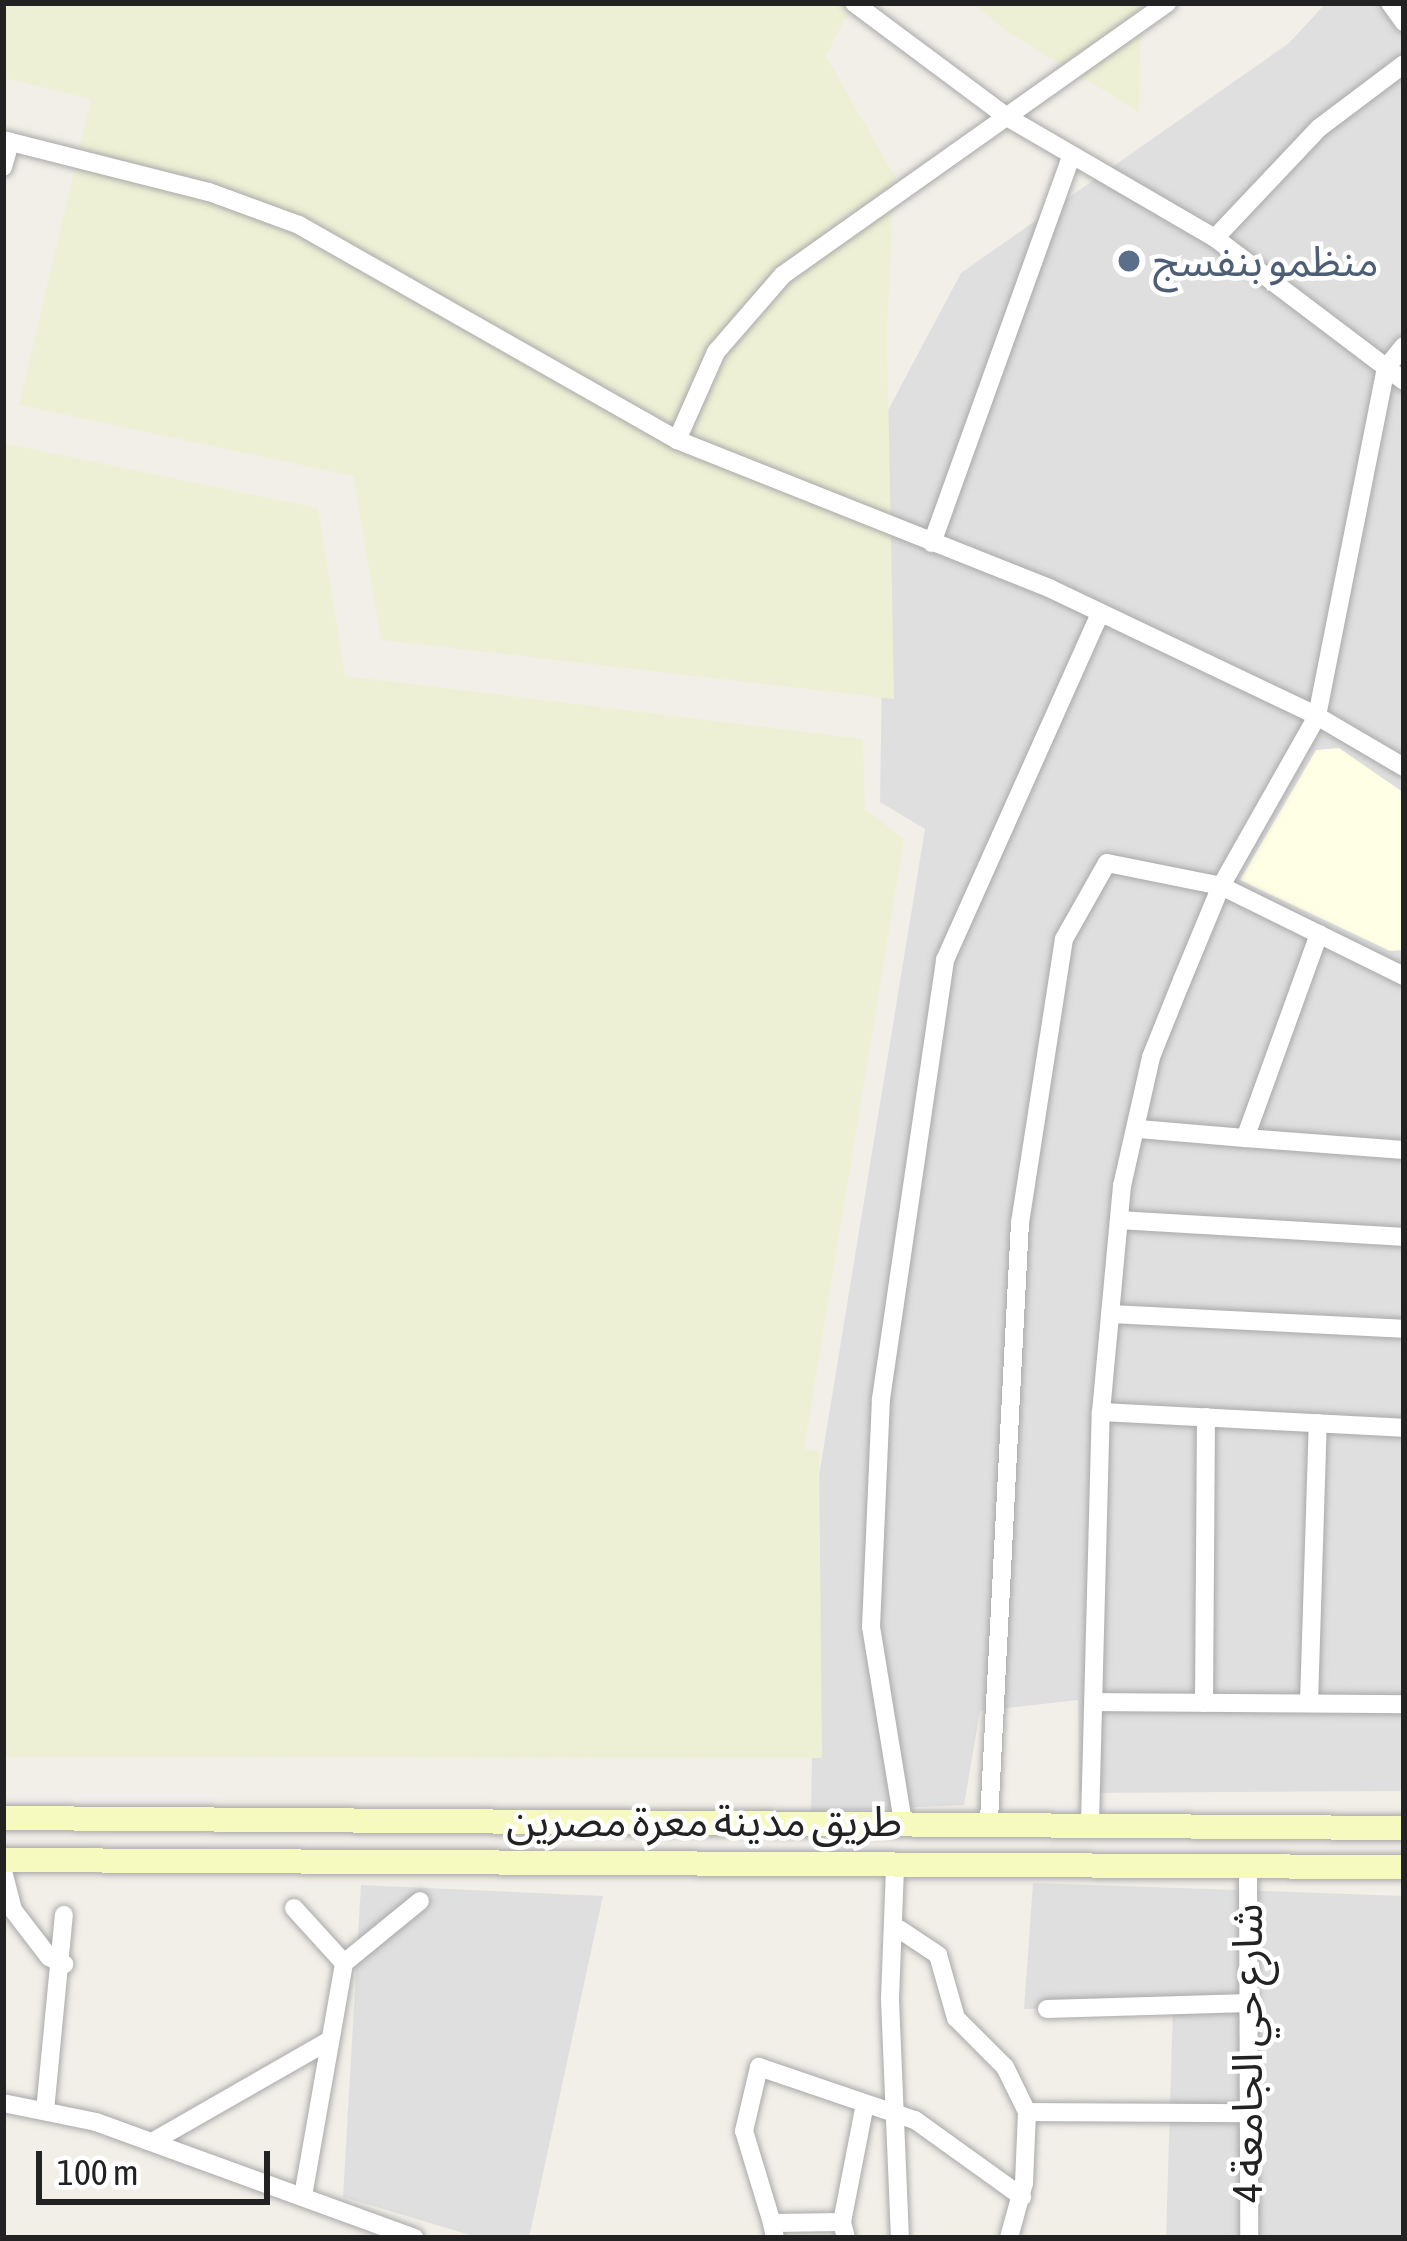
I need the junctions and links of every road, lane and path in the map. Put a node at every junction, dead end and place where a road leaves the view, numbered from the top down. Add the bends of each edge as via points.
1 (854, 3) edge
2 (1167, 3) edge
3 (1390, 3) edge
4 (1404, 22) edge
5 (1404, 64) edge
6 (1006, 117) junction
7 (6, 141) edge
8 (1072, 155) junction
9 (3, 167) edge
10 (1215, 238) junction
11 (1404, 346) edge
12 (1386, 368) junction
13 (1404, 381) edge
14 (677, 440) junction
15 (932, 543) junction
16 (1100, 613) junction
17 (1317, 716) junction
18 (1404, 767) edge
19 (1221, 886) junction
20 (1319, 934) junction
21 (1404, 976) edge
22 (1138, 1129) junction
23 (1246, 1138) junction
24 (1404, 1150) edge
25 (1119, 1220) junction
26 (1404, 1237) edge
27 (1110, 1314) junction
28 (1404, 1329) edge
29 (1101, 1412) junction
30 (1206, 1418) junction
31 (1318, 1424) junction
32 (1404, 1428) edge
33 (1094, 1702) junction
34 (1204, 1702) junction
35 (1309, 1703) junction
36 (1404, 1704) edge
37 (3, 1818) edge
38 (989, 1820) junction
39 (903, 1822) junction
40 (1090, 1822) junction
41 (1404, 1828) edge
42 (3, 1860) edge
43 (1248, 1867) junction
44 (1404, 1867) edge
45 (900, 1868) junction
46 (3, 1870) edge
47 (420, 1901) dead end
48 (294, 1908) dead end
49 (64, 1916) dead end
50 (899, 1929) junction
51 (344, 1963) junction
52 (64, 1964) junction
53 (1249, 2003) junction
54 (1047, 2009) dead end
55 (330, 2040) junction
56 (3, 2103) edge
57 (865, 2104) junction
58 (45, 2111) junction
59 (1027, 2112) junction
60 (1248, 2113) junction
61 (897, 2116) junction
62 (152, 2142) junction
63 (303, 2196) junction
64 (1022, 2197) junction
65 (773, 2230) edge
66 (844, 2230) edge
67 (415, 2238) edge
68 (900, 2238) edge
69 (1010, 2238) edge
70 (1249, 2238) edge

1 - 6 street
2 - 6 street
3 - 4 street
5 - 10 street via 1319,128
6 - 8 street
6 - 14 street via 764,293 710,362
7 - 9 street
7 - 14 street via 208,192 299,225
8 - 10 street
8 - 15 street
10 - 12 street
11 - 12 street
12 - 13 street
12 - 17 street
14 - 15 street
15 - 16 street
16 - 17 street
16 - 39 street via 945,960 880,1400 871,1627
17 - 18 street
17 - 19 street
19 - 20 street
19 - 22 street via 1151,1057
19 - 38 street via 1107,862 1064,939 1020,1223
20 - 21 street
20 - 23 street
22 - 23 street
22 - 25 street
23 - 24 street
25 - 26 street
25 - 27 street
27 - 28 street
27 - 29 street
29 - 30 street
29 - 33 street
30 - 31 street
30 - 34 street
31 - 32 street
31 - 35 street
33 - 34 street
33 - 40 street
34 - 35 street
35 - 36 street
37 - 39 main road, طريق مدينة معرة مصرين
38 - 39 main road, طريق مدينة معرة مصرين
38 - 40 main road, طريق مدينة معرة مصرين
39 - 45 main road
40 - 41 main road, طريق مدينة معرة مصرين
42 - 45 main road, طريق مدينة معرة مصرين
43 - 44 main road, طريق مدينة معرة مصرين
43 - 45 main road, طريق مدينة معرة مصرين
43 - 53 street, شارع حي الجامعة 4
45 - 50 street
46 - 52 street via 13,1910 49,1958
47 - 51 street
48 - 51 street
49 - 52 street
50 - 59 street via 938,1955 956,2018 1005,2067
50 - 61 street via 890,1988
51 - 55 street
52 - 58 street
53 - 54 street
53 - 60 street, شارع حي الجامعة 4
55 - 62 street
55 - 63 street
56 - 58 street
57 - 61 street
57 - 65 street via 759,2067 744,2131
57 - 66 street
58 - 62 street
59 - 60 street
59 - 64 street
60 - 70 street, شارع حي الجامعة 4
61 - 64 street via 924,2125 983,2176
61 - 68 street
62 - 63 street
63 - 67 street
64 - 69 street
65 - 66 street

